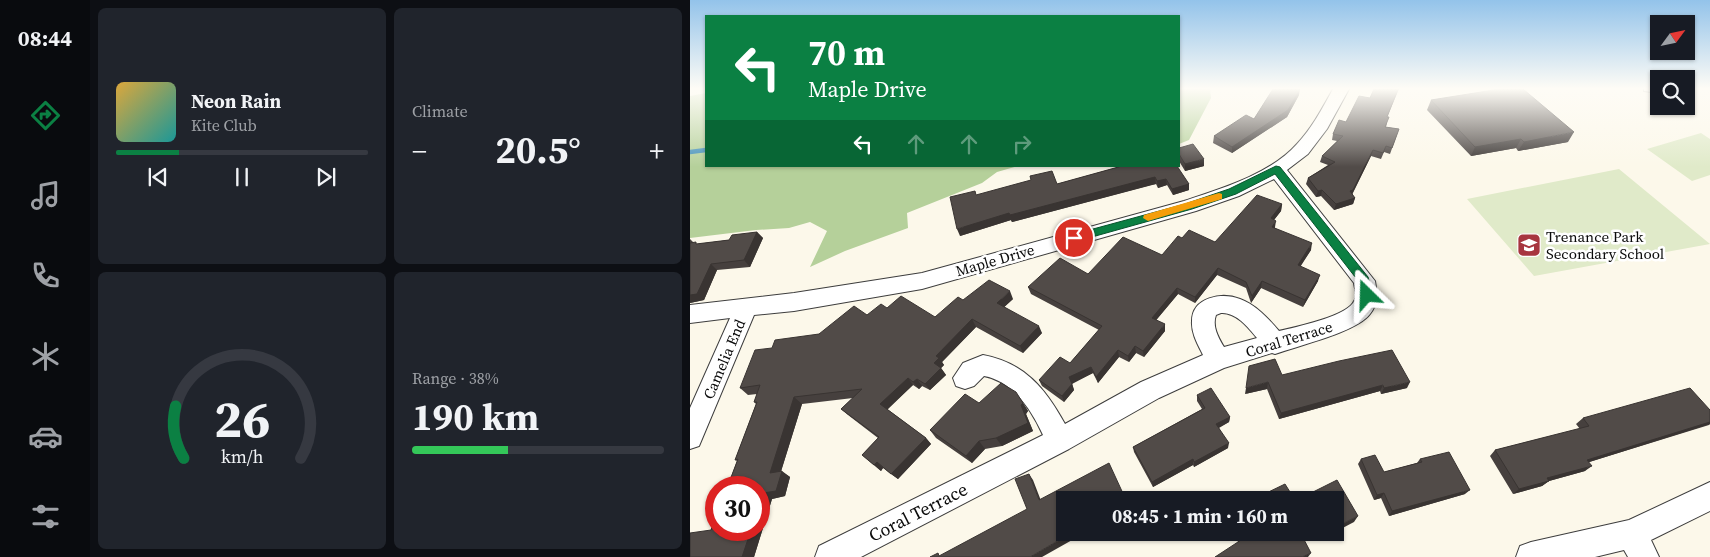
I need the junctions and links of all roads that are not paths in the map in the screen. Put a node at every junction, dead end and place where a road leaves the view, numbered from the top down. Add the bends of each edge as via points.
1 (1327, 115) edge
2 (1276, 169) junction
3 (746, 308) junction
4 (690, 314) edge
5 (1276, 344) junction
6 (1218, 359) junction
7 (965, 378) dead end
8 (690, 437) edge
9 (1060, 440) junction
10 (1710, 496) edge
11 (1638, 545) edge
12 (830, 557) edge
13 (1531, 557) edge

1 - 2 street, Maple Drive via 1302,150
2 - 3 street, Maple Drive via 1232,192 1188,206 922,280
2 - 5 street, Coral Terrace via 1364,280 1367,295 1362,309 1338,324
3 - 4 street, Maple Drive
3 - 8 street, Camelia End
5 - 6 street, Coral Terrace
5 - 6 street via 1243,311 1226,303 1218,304 1206,312 1203,328
6 - 9 street, Coral Terrace via 1150,390
7 - 9 street via 983,365 1004,373 1041,405
9 - 12 street, Coral Terrace
10 - 11 street
11 - 13 street

